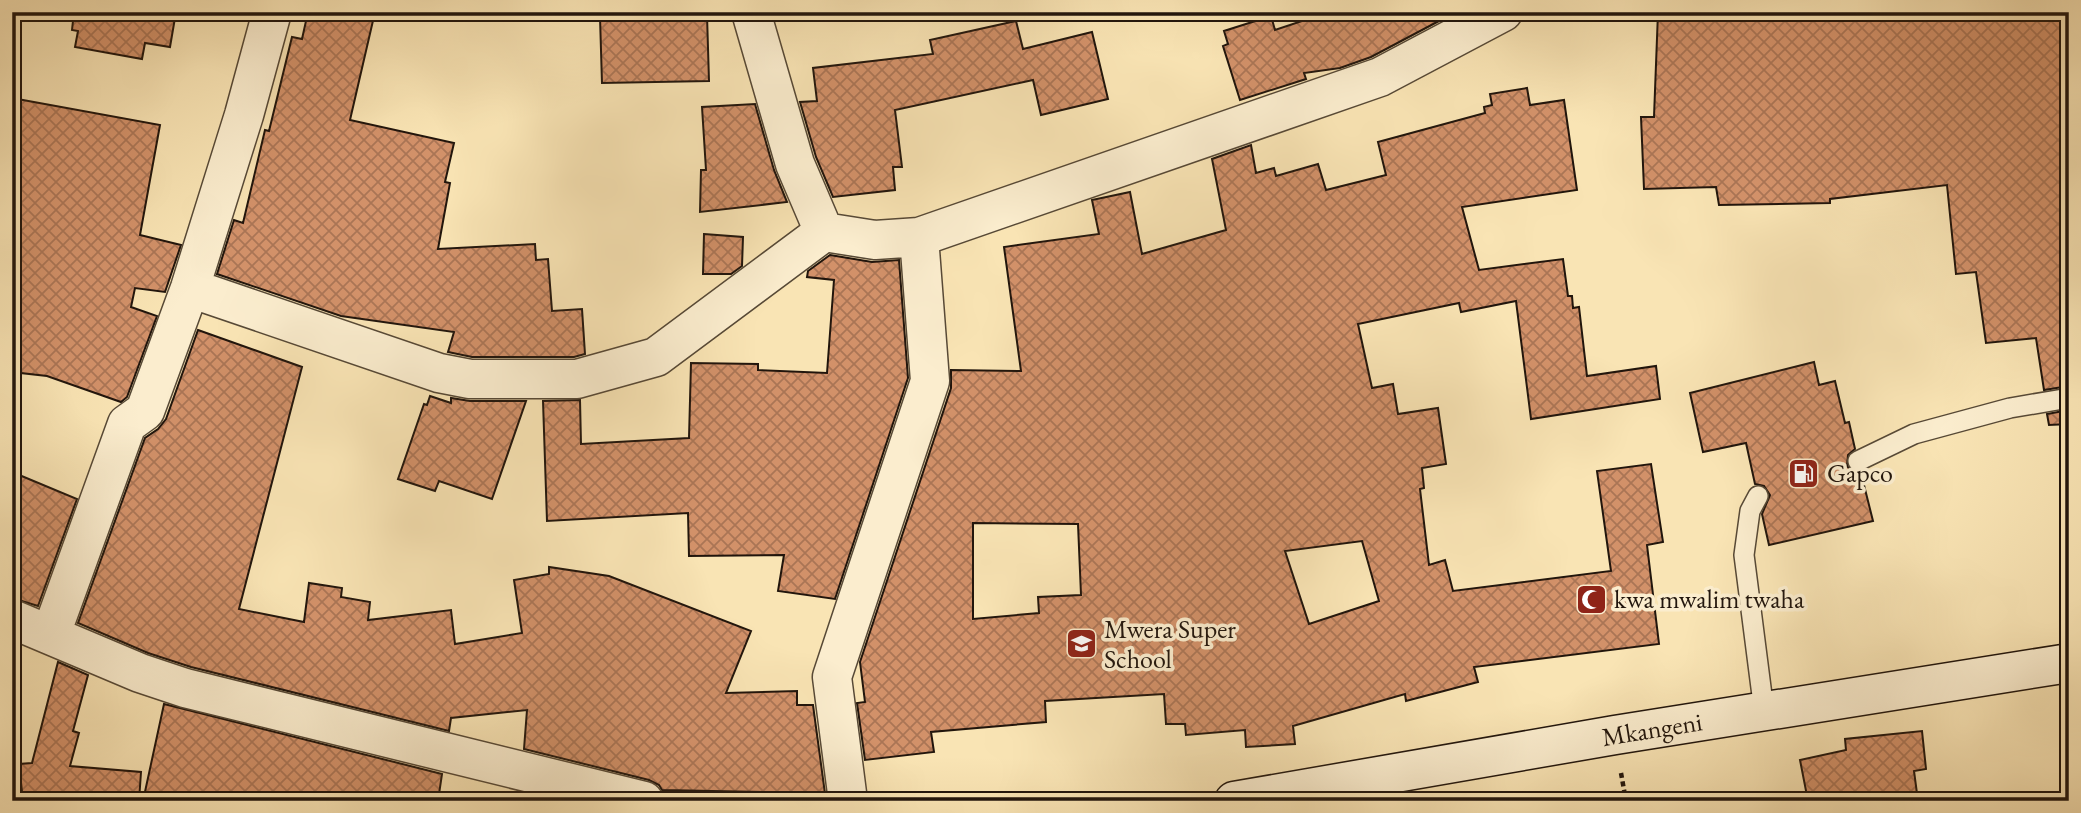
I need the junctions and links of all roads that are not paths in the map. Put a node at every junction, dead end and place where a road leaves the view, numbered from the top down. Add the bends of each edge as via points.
1 (272, 12) edge
2 (751, 12) edge
3 (1503, 12) edge
4 (824, 232) junction
5 (919, 237) junction
6 (190, 288) junction
7 (2069, 398) edge
8 (1858, 461) dead end
9 (1758, 496) dead end
10 (12, 619) edge
11 (51, 634) junction
12 (2069, 663) edge
13 (1764, 711) junction
14 (644, 801) edge
15 (848, 801) edge
16 (1234, 801) edge

1 - 6 street
2 - 4 street via 795,164
3 - 5 street via 1380,77
4 - 5 street via 874,240
4 - 6 street via 656,357 577,379 470,379 439,373
5 - 15 street via 930,381 832,677
6 - 11 street via 145,411 127,424
7 - 8 lane via 2010,408 1914,434
9 - 13 lane via 1750,511 1744,555
10 - 11 street
11 - 14 street via 185,688
12 - 13 street, Mkangeni
13 - 16 street, Mkangeni

